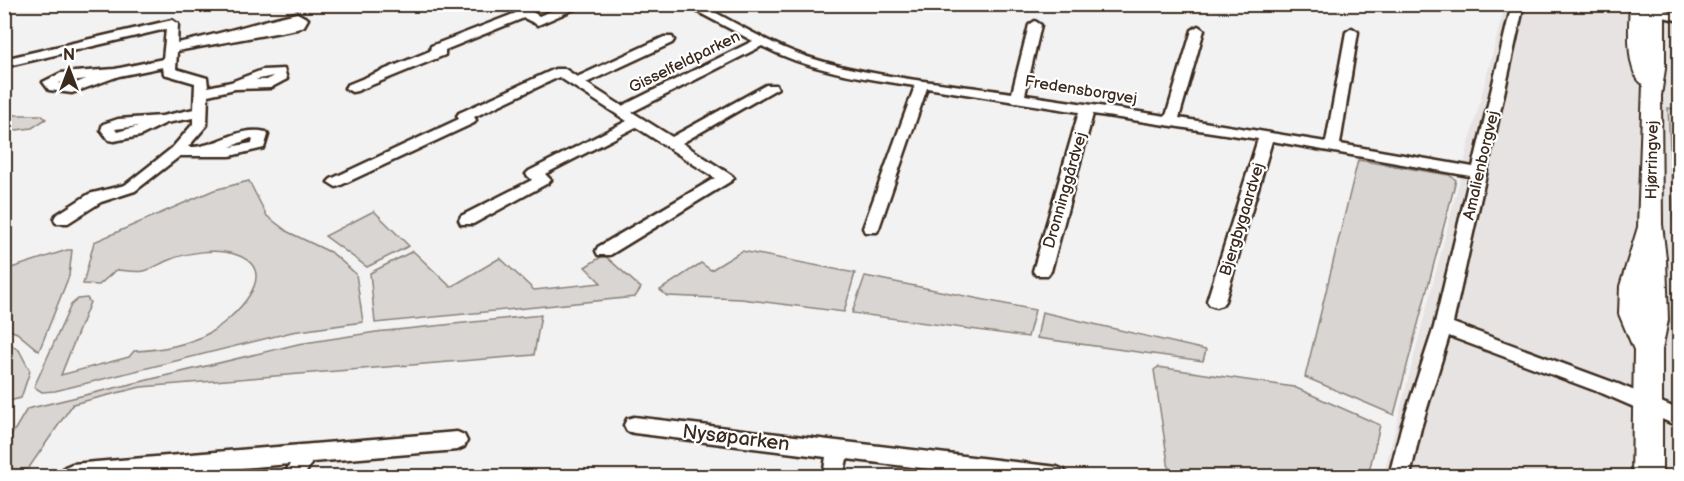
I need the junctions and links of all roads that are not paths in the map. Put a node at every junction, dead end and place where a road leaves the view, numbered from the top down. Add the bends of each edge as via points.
1 (510, 4) edge
2 (580, 4) edge
3 (690, 4) edge
4 (1518, 4) edge
5 (1616, 4) edge
6 (1647, 7) edge
7 (525, 14) junction
8 (1680, 17) edge
9 (1035, 25) dead end
10 (1198, 30) dead end
11 (1352, 32) dead end
12 (223, 36) junction
13 (668, 40) dead end
14 (761, 42) junction
15 (169, 55) junction
16 (4, 63) edge
17 (115, 73) dead end
18 (577, 82) junction
19 (922, 84) junction
20 (235, 85) dead end
21 (352, 88) dead end
22 (771, 88) dead end
23 (202, 92) junction
24 (1018, 97) junction
25 (1087, 109) junction
26 (201, 111) junction
27 (622, 111) junction
28 (162, 120) dead end
29 (637, 121) junction
30 (1171, 122) junction
31 (1266, 136) junction
32 (671, 143) junction
33 (1332, 148) junction
34 (177, 151) junction
35 (208, 151) dead end
36 (1478, 173) junction
37 (336, 182) dead end
38 (62, 219) dead end
39 (467, 220) dead end
40 (872, 228) dead end
41 (604, 251) dead end
42 (1042, 271) dead end
43 (1216, 301) dead end
44 (1443, 327) junction
45 (1648, 405) junction
46 (1680, 419) edge
47 (634, 425) dead end
48 (457, 441) dead end
49 (838, 449) junction
50 (305, 454) junction
51 (72, 473) dead end
52 (1057, 476) edge
53 (294, 477) edge
54 (833, 477) edge
55 (1399, 477) edge
56 (1647, 477) edge

1 - 7 street
2 - 7 street via 538,21
3 - 14 street, Fredensborgvej
4 - 36 street, Amalienborgvej
5 - 6 street
6 - 8 street
6 - 45 main road, Hjørringvej via 1637,45 1651,96 1650,224 1635,276 1632,314 1648,350
7 - 21 street via 435,49 440,52
9 - 24 street
10 - 30 street
11 - 33 street
12 - 12 street via 235,38 293,26 302,19 255,26
12 - 15 street
13 - 18 street, Gisselfeldparken
14 - 19 street, Fredensborgvej via 809,62
14 - 27 street, Gisselfeldparken
15 - 16 street via 172,24
15 - 17 street
15 - 23 street via 169,71 202,81
18 - 27 street, Gisselfeldparken
18 - 37 street, Gisselfeldparken via 560,72
19 - 24 street, Fredensborgvej
19 - 40 street
20 - 23 street
22 - 32 street
23 - 26 street
24 - 25 street, Fredensborgvej
25 - 30 street, Fredensborgvej
25 - 42 street, Dronninggårdvej
26 - 28 street
26 - 34 street via 198,129
27 - 29 street, Gisselfeldparken
29 - 32 street, Gisselfeldparken
29 - 39 street, Gisselfeldparken via 534,174 543,180
30 - 31 street, Fredensborgvej
31 - 33 street, Fredensborgvej
31 - 43 street, Bjergbygaardvej
32 - 41 street, Gisselfeldparken via 726,178
33 - 36 street, Fredensborgvej
34 - 35 street
34 - 38 street via 130,189 95,198
36 - 44 street, Amalienborgvej
44 - 45 street
44 - 55 street, Amalienborgvej
45 - 46 street
45 - 56 main road, Hjørringvej
47 - 49 street, Nysøparken
48 - 50 street
49 - 52 street, Nysøparken
49 - 54 street
50 - 51 street
50 - 53 street

